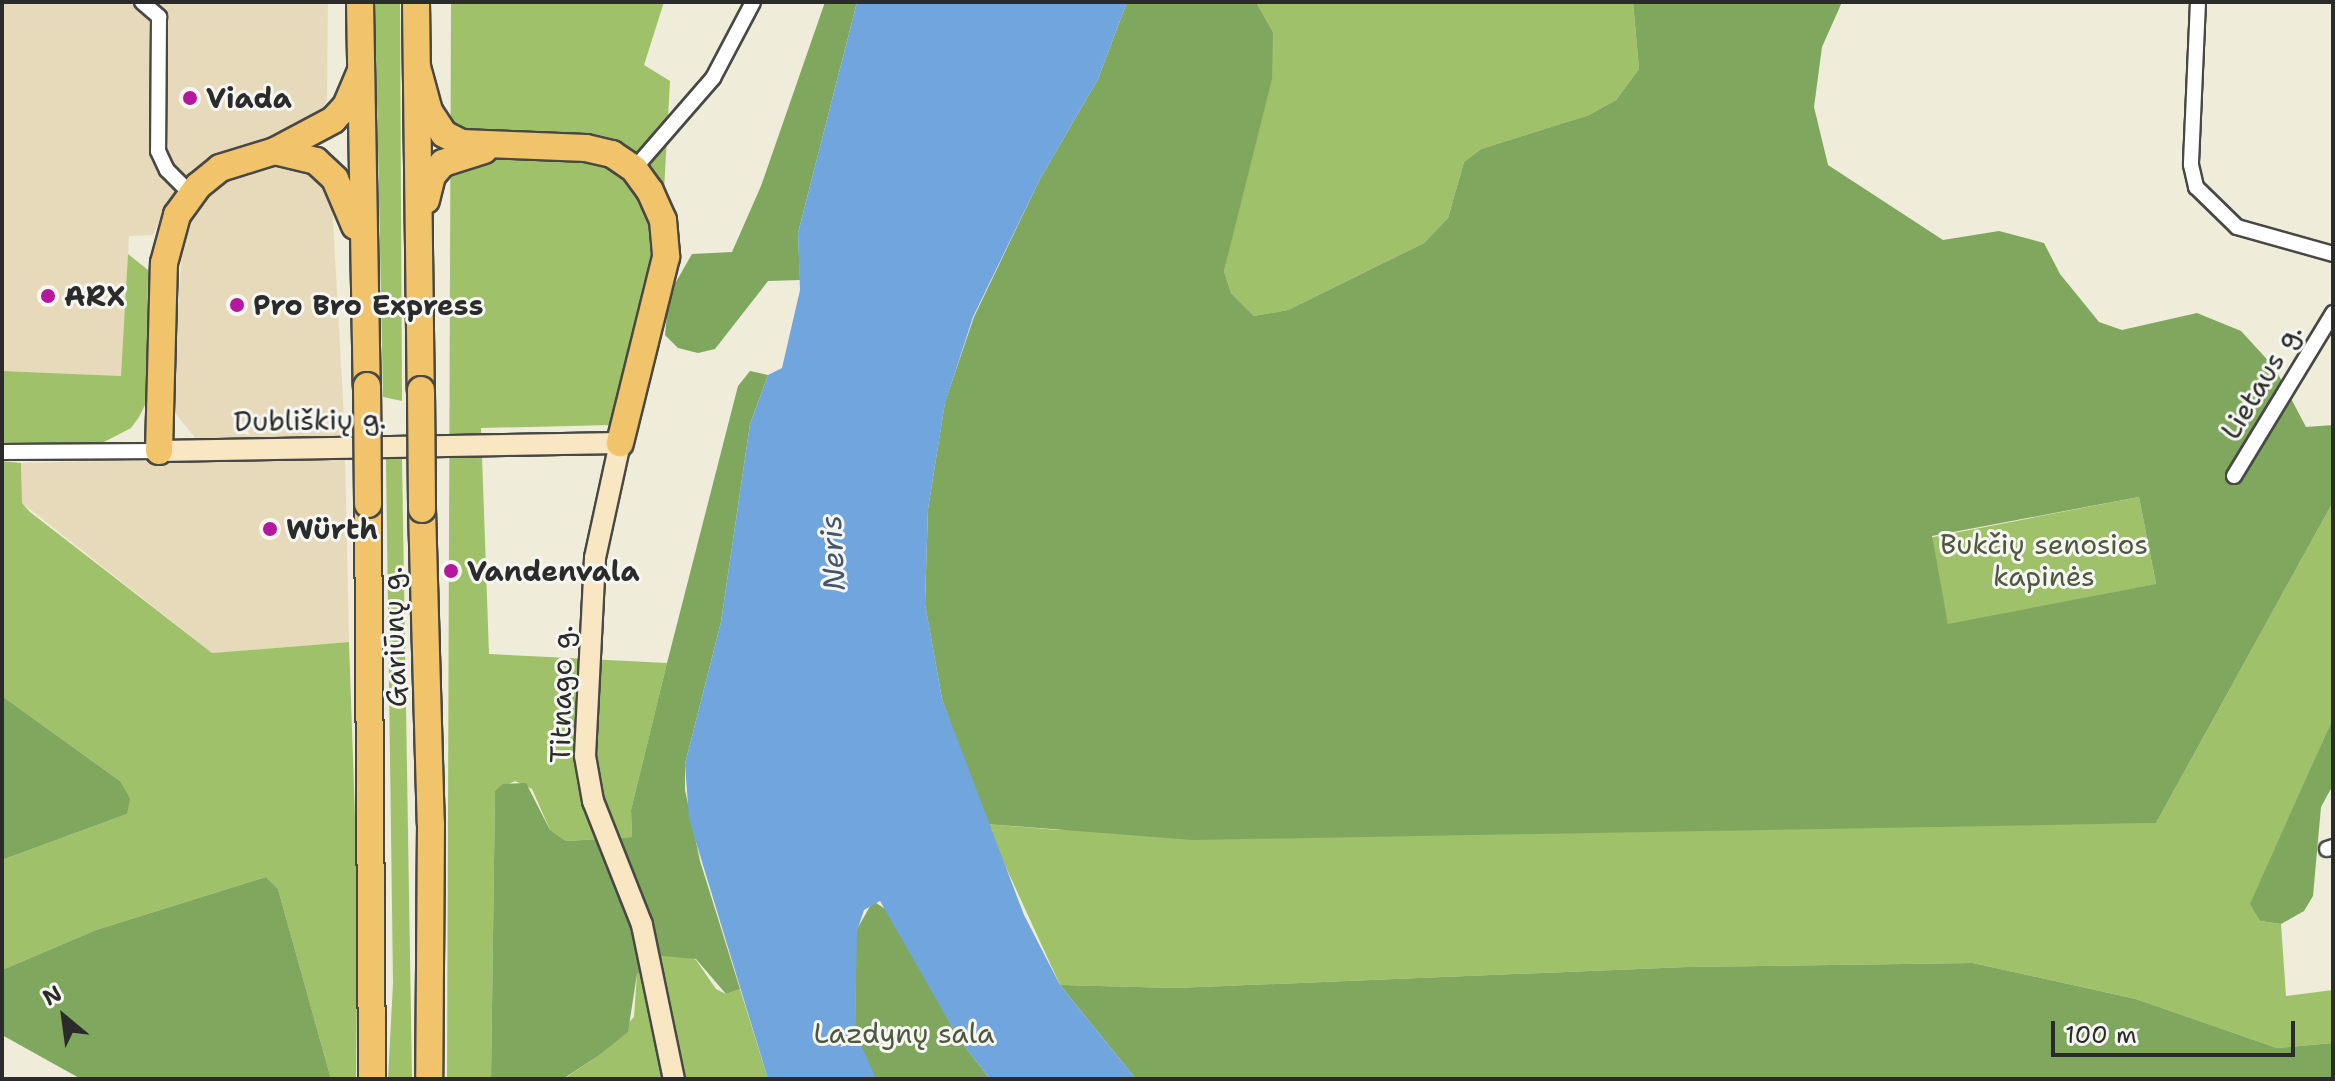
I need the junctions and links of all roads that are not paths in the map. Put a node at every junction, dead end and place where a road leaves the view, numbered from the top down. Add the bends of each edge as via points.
1 (142, 2) edge
2 (360, 2) edge
3 (416, 2) edge
4 (753, 2) edge
5 (2198, 2) edge
6 (417, 67) junction
7 (361, 71) junction
8 (511, 147) junction
9 (275, 151) junction
10 (634, 169) junction
11 (191, 194) junction
12 (420, 227) junction
13 (363, 250) junction
14 (2333, 254) edge
15 (2333, 313) edge
16 (620, 443) junction
17 (159, 451) junction
18 (2, 452) edge
19 (2234, 476) dead end
20 (372, 1079) edge
21 (429, 1079) edge
22 (674, 1079) edge

1 - 11 street via 159,17 158,151 167,170
2 - 7 highway, Gariūnų g.
3 - 6 highway, Gariūnų g.
4 - 10 street via 713,78
5 - 14 street via 2191,165 2196,187 2237,227
6 - 8 highway via 439,130 462,143
6 - 12 highway, Gariūnų g.
7 - 9 highway via 346,106 333,120
7 - 13 highway, Gariūnų g.
8 - 10 highway via 586,148 612,154
8 - 12 highway via 460,154 443,163 432,176
9 - 11 highway via 220,168
9 - 13 highway via 316,161 335,179
10 - 16 highway via 663,220 666,257
11 - 17 highway via 177,215 165,254
12 - 21 highway, Gariūnų g., bridge via 431,824
13 - 20 highway, Gariūnų g., bridge
15 - 19 street, Lietaus g.
16 - 17 street, Dubliškių g.
16 - 22 street, Titnago g. via 595,558 585,756 593,801 642,925
17 - 18 street, Dubliškių g.

